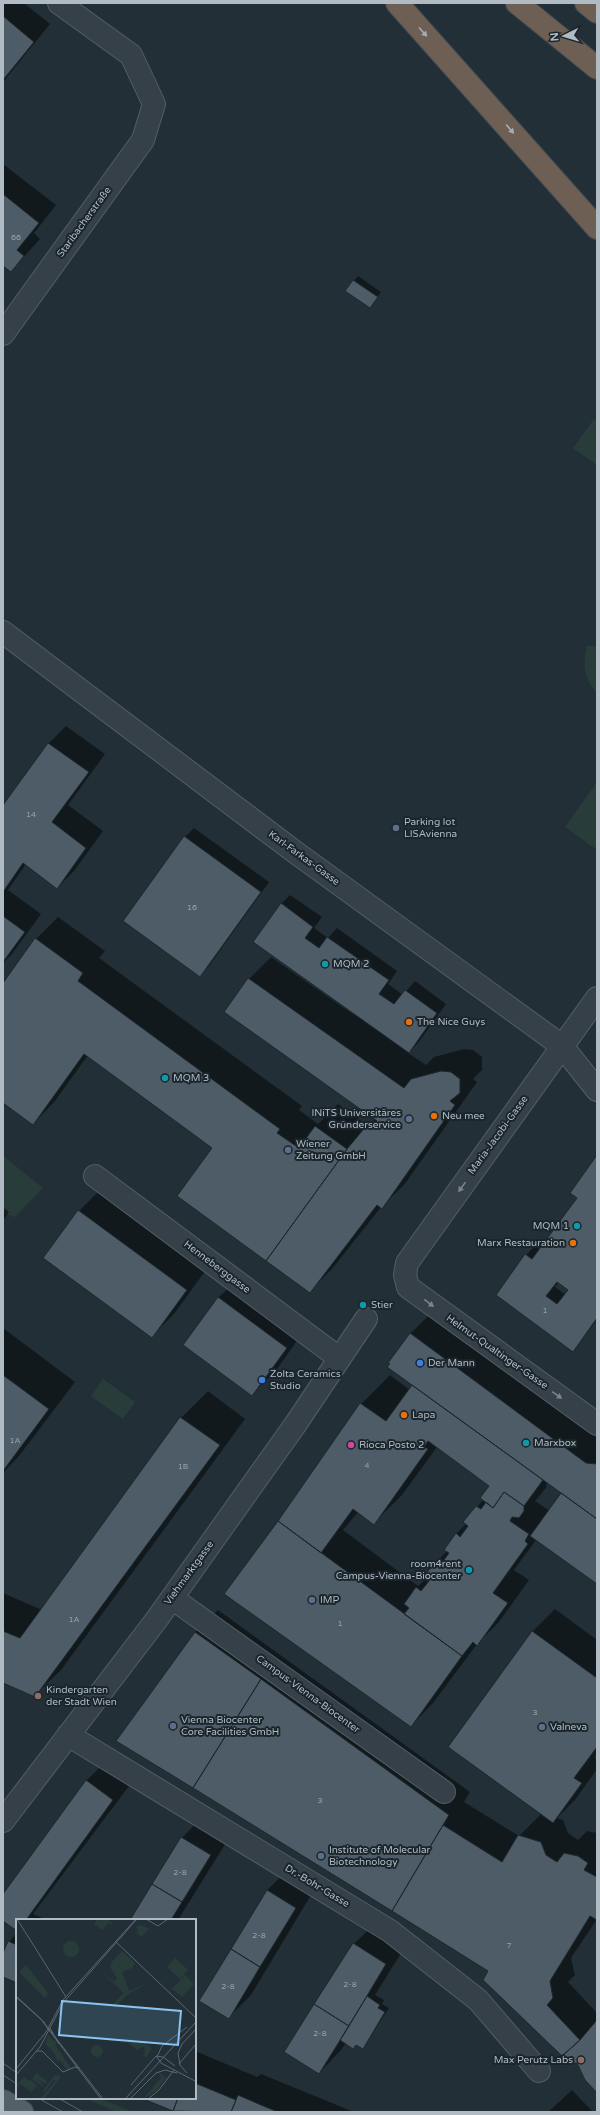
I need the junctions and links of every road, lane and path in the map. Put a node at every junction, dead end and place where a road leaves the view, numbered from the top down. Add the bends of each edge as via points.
1 (59, 3) edge
2 (397, 3) edge
3 (517, 3) edge
4 (586, 3) edge
5 (597, 12) edge
6 (597, 68) edge
7 (592, 223) edge
8 (3, 334) edge
9 (3, 632) edge
10 (597, 998) edge
11 (562, 1046) junction
12 (597, 1090) edge
13 (94, 1176) dead end
14 (405, 1275) joint
15 (366, 1319) dead end
16 (339, 1358) junction
17 (597, 1424) edge
18 (172, 1598) junction
19 (68, 1735) junction
20 (444, 1792) dead end
21 (3, 1821) edge
22 (539, 2071) dead end
23 (3, 2101) edge
24 (22, 2112) edge

1 - 8 street, Staribacherstraße via 131,55 154,104 143,140
2 -> 7 highway
3 - 6 highway
4 - 5 highway
9 - 11 street, Karl-Farkas-Gasse via 295,852
10 - 11 street, Maria-Jacobi-Gasse
11 - 12 street, Karl-Farkas-Gasse
11 -> 14 street, Maria-Jacobi-Gasse via 407,1263
13 - 16 street, Henneberggasse
14 -> 17 street, Helmut-Qualtinger-Gasse via 408,1287
15 - 16 street, Viehmarktgasse
16 - 18 street, Viehmarktgasse via 295,1425
18 - 19 street, Viehmarktgasse
18 - 20 street, Campus-Vienna-Biocenter
19 - 21 street, Viehmarktgasse
19 - 22 street, Dr.-Bohr-Gasse via 390,1931 478,2000
23 - 24 main road

